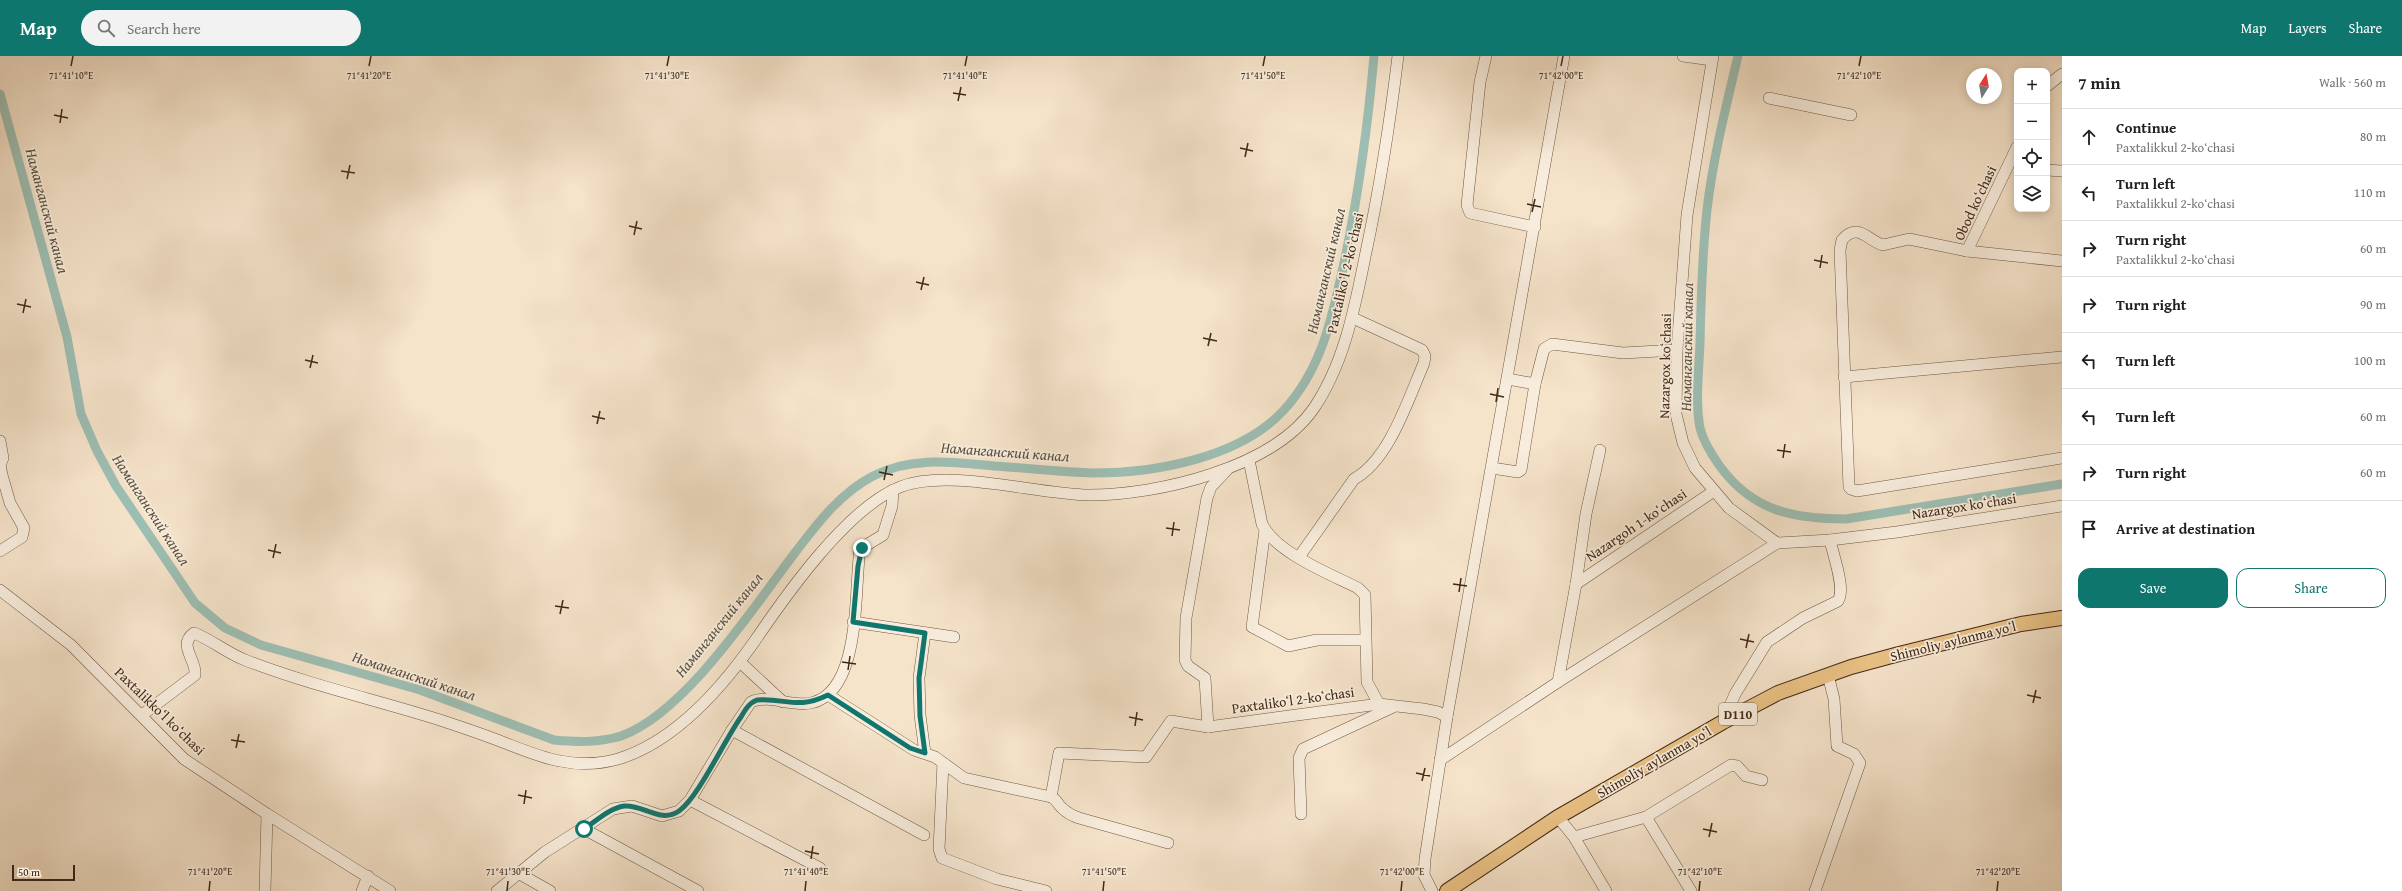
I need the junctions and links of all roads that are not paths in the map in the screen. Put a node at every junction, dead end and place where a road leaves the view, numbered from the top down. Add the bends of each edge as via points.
1 (1398, 56) edge
2 (1486, 56) edge
3 (1564, 56) edge
4 (1683, 56) edge
5 (1712, 58) edge
6 (2062, 74) edge
7 (2050, 84) edge
8 (1769, 98) dead end
9 (1851, 116) dead end
10 (2013, 167) edge
11 (2050, 170) edge
12 (2062, 171) edge
13 (1534, 227) junction
14 (1967, 251) junction
15 (2062, 261) edge
16 (1353, 318) junction
17 (1677, 350) junction
18 (2062, 357) edge
19 (1844, 377) junction
20 (1508, 379) junction
21 (1535, 384) junction
22 (0, 441) edge
23 (1600, 450) dead end
24 (2062, 458) edge
25 (1249, 460) junction
26 (1228, 468) junction
27 (1492, 468) junction
28 (893, 490) junction
29 (1714, 491) junction
30 (2062, 506) edge
31 (1265, 530) junction
32 (1830, 540) junction
33 (1777, 543) junction
34 (0, 551) edge
35 (1299, 557) junction
36 (1576, 584) junction
37 (0, 590) edge
38 (2062, 618) edge
39 (853, 622) junction
40 (921, 633) junction
41 (954, 637) dead end
42 (1365, 640) junction
43 (740, 662) junction
44 (1828, 675) junction
45 (1558, 682) junction
46 (828, 695) junction
47 (783, 702) junction
48 (1378, 704) junction
49 (1393, 707) junction
50 (142, 716) junction
51 (1447, 717) junction
52 (1723, 722) junction
53 (1208, 727) junction
54 (732, 730) junction
55 (920, 751) junction
56 (1440, 760) junction
57 (942, 762) junction
58 (1762, 780) dead end
59 (1051, 797) junction
60 (690, 800) junction
61 (267, 814) junction
62 (1301, 814) dead end
63 (1646, 817) junction
64 (1558, 818) junction
65 (584, 829) junction
66 (924, 835) dead end
67 (1574, 837) junction
68 (1168, 843) dead end
69 (820, 868) dead end
70 (518, 873) junction
71 (368, 876) junction
72 (264, 891) edge
73 (362, 891) edge
74 (390, 891) edge
75 (497, 891) edge
76 (550, 891) edge
77 (698, 891) edge
78 (1046, 891) edge
79 (1432, 891) edge
80 (1447, 891) edge
81 (1606, 891) edge
82 (1691, 891) edge
83 (1816, 891) edge

1 - 16 street, Paxtalikoʻl 2-koʻchasi via 1375,210
2 - 13 street via 1480,82 1467,205 1470,213
3 - 13 street
4 - 5 street
5 - 17 street, Nazargox koʻchasi via 1687,215
6 - 7 street
8 - 9 street
10 - 14 street, Obod koʻchasi
11 - 12 street
13 - 20 street
14 - 15 street, Obod koʻchasi
14 - 19 street via 1909,240 1883,245 1864,233 1851,233 1842,240 1840,250
16 - 25 street, Paxtalikoʻl 2-koʻchasi via 1336,366 1313,409 1294,430
16 - 35 street via 1422,350 1425,356 1424,363 1388,445 1361,475 1354,479
17 - 21 street via 1623,353 1546,345
17 - 29 street, Nazargox koʻchasi via 1676,414 1683,443 1695,468
18 - 19 street
19 - 24 street via 1849,486 1854,491
20 - 21 street
20 - 27 street
21 - 27 street via 1521,470 1518,472
22 - 34 street via 3,458 0,465 4,482 10,503 25,533
23 - 36 street, Nazargoh 1-koʻchasi via 1584,522
25 - 26 street, Paxtalikoʻl 2-koʻchasi
25 - 31 street
26 - 28 street via 1176,485 1109,495 1078,495 949,481 916,482
26 - 53 street, Paxtalikoʻl 2-koʻchasi via 1211,487 1207,498 1186,618 1185,660 1188,666 1205,678
27 - 51 street
28 - 39 street via 892,506 883,535 860,549
28 - 43 street via 853,520 826,548
29 - 33 street, Nazargox koʻchasi via 1729,508
29 - 36 street, Nazargoh 1-koʻchasi
30 - 32 street, Nazargox koʻchasi
31 - 35 street, Paxtalikoʻl 2-koʻchasi
31 - 42 street via 1252,627 1288,646 1317,640
32 - 33 street, Nazargox koʻchasi
32 - 52 street via 1841,586 1841,597 1767,642 1735,694
33 - 45 street
35 - 42 street, Paxtalikoʻl 2-koʻchasi via 1358,588 1365,595
36 - 45 street, Nazargoh 1-koʻchasi
37 - 50 street, Paxtalikkoʻl koʻchasi via 71,645
38 - 44 main road, Shimoliy aylanma yoʻl / D110 via 2021,624 1899,654
39 - 40 street
39 - 46 street via 849,658 838,685
40 - 41 street
40 - 55 street
42 - 48 street, Paxtalikoʻl 2-koʻchasi via 1367,682
43 - 47 street
43 - 50 street via 699,707 654,744 615,760 583,764 553,760 471,730 248,661 197,634 189,637 186,644 195,675
44 - 52 main road, Shimoliy aylanma yoʻl / D110 via 1778,693
44 - 83 street via 1834,698 1837,746 1854,754 1860,763
45 - 56 street
46 - 47 street via 813,702
46 - 55 street
47 - 54 street via 763,699 751,702
48 - 49 street
48 - 53 street, Paxtalikoʻl 2-koʻchasi
49 - 51 street via 1423,709
49 - 62 street via 1303,749 1298,758
50 - 61 street, Paxtalikkoʻl koʻchasi via 184,759
51 - 56 street
52 - 64 main road, Shimoliy aylanma yoʻl / D110
53 - 59 street via 1171,721 1149,753 1139,758 1061,752 1058,754
54 - 60 street
54 - 66 street
55 - 57 street
56 - 79 street via 1424,875
57 - 59 street via 964,778
57 - 78 street via 939,850 942,858 997,879
58 - 63 street via 1746,776 1737,766 1731,765
59 - 68 street via 1056,799 1068,814
60 - 65 street via 679,811 662,816 632,806 623,806 613,809
60 - 69 street
61 - 71 street, Paxtalikkoʻl koʻchasi
61 - 72 street
63 - 67 street
63 - 82 street
64 - 67 street
64 - 80 main road, Shimoliy aylanma yoʻl / D110
65 - 70 street via 545,852
65 - 77 street
67 - 81 street
70 - 75 street
70 - 76 street
71 - 73 street
71 - 74 street, Paxtalikkoʻl koʻchasi

